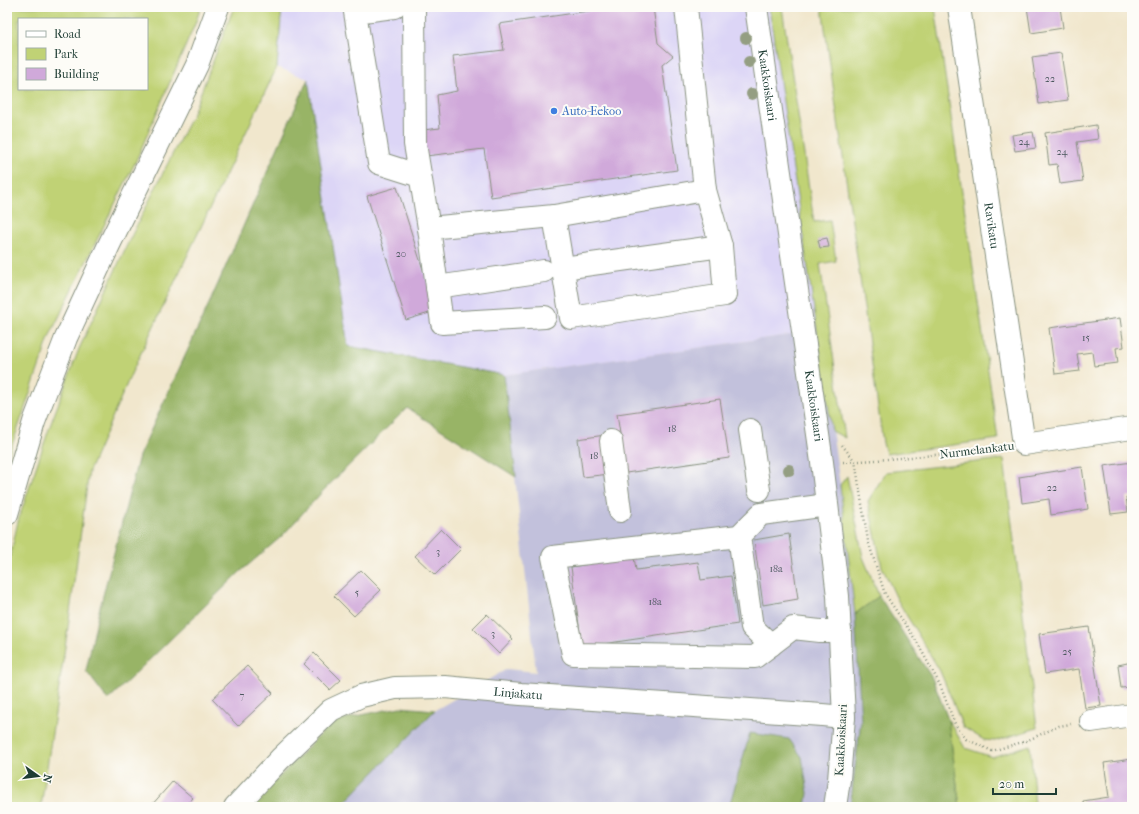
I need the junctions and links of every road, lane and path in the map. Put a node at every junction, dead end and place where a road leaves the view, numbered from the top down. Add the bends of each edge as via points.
1 (218, 7) edge
2 (394, 7) edge
3 (414, 7) edge
4 (686, 7) edge
5 (756, 7) edge
6 (959, 7) edge
7 (420, 176) junction
8 (705, 190) junction
9 (554, 216) junction
10 (429, 228) junction
11 (721, 246) junction
12 (553, 269) junction
13 (437, 287) junction
14 (544, 317) dead end
15 (1132, 428) edge
16 (750, 430) dead end
17 (611, 441) dead end
18 (819, 441) junction
19 (1024, 444) junction
20 (855, 461) junction
21 (822, 462) junction
22 (758, 490) dead end
23 (827, 504) junction
24 (620, 511) dead end
25 (7, 514) edge
26 (739, 536) junction
27 (840, 631) junction
28 (771, 645) junction
29 (1132, 715) edge
30 (844, 718) junction
31 (1091, 721) joint
32 (235, 807) edge
33 (835, 807) edge

1 - 25 main road via 198,65 66,338 34,422
2 - 7 main road via 355,12 379,163
3 - 7 main road via 415,144
4 - 8 main road
5 - 18 main road, Kaakkoiskaari
6 - 19 main road, Ravikatu
7 - 10 main road
8 - 9 main road
8 - 11 main road
9 - 10 main road
9 - 12 main road
10 - 13 main road
11 - 12 main road
11 - 12 main road via 725,295 571,318
12 - 13 main road
13 - 14 main road via 442,323
15 - 19 main road, Nurmelankatu
16 - 22 main road
17 - 24 main road
18 - 20 path via 835,439
18 - 21 main road, Kaakkoiskaari
19 - 20 path, Nurmelankatu via 1011,449
20 - 21 path, Nurmelankatu
20 - 31 path via 868,541 885,594 917,642 940,685 955,724 966,739 992,751 1026,742 1059,726
21 - 23 main road, Kaakkoiskaari
23 - 26 main road via 761,514
23 - 27 main road, Kaakkoiskaari
26 - 28 main road via 752,627
26 - 28 main road via 553,557 573,654 755,657
27 - 28 main road via 793,628
27 - 30 main road, Kaakkoiskaari
29 - 31 main road
30 - 32 main road, Linjakatu via 822,714 445,687 396,688 361,696 331,710
30 - 33 main road, Kaakkoiskaari

